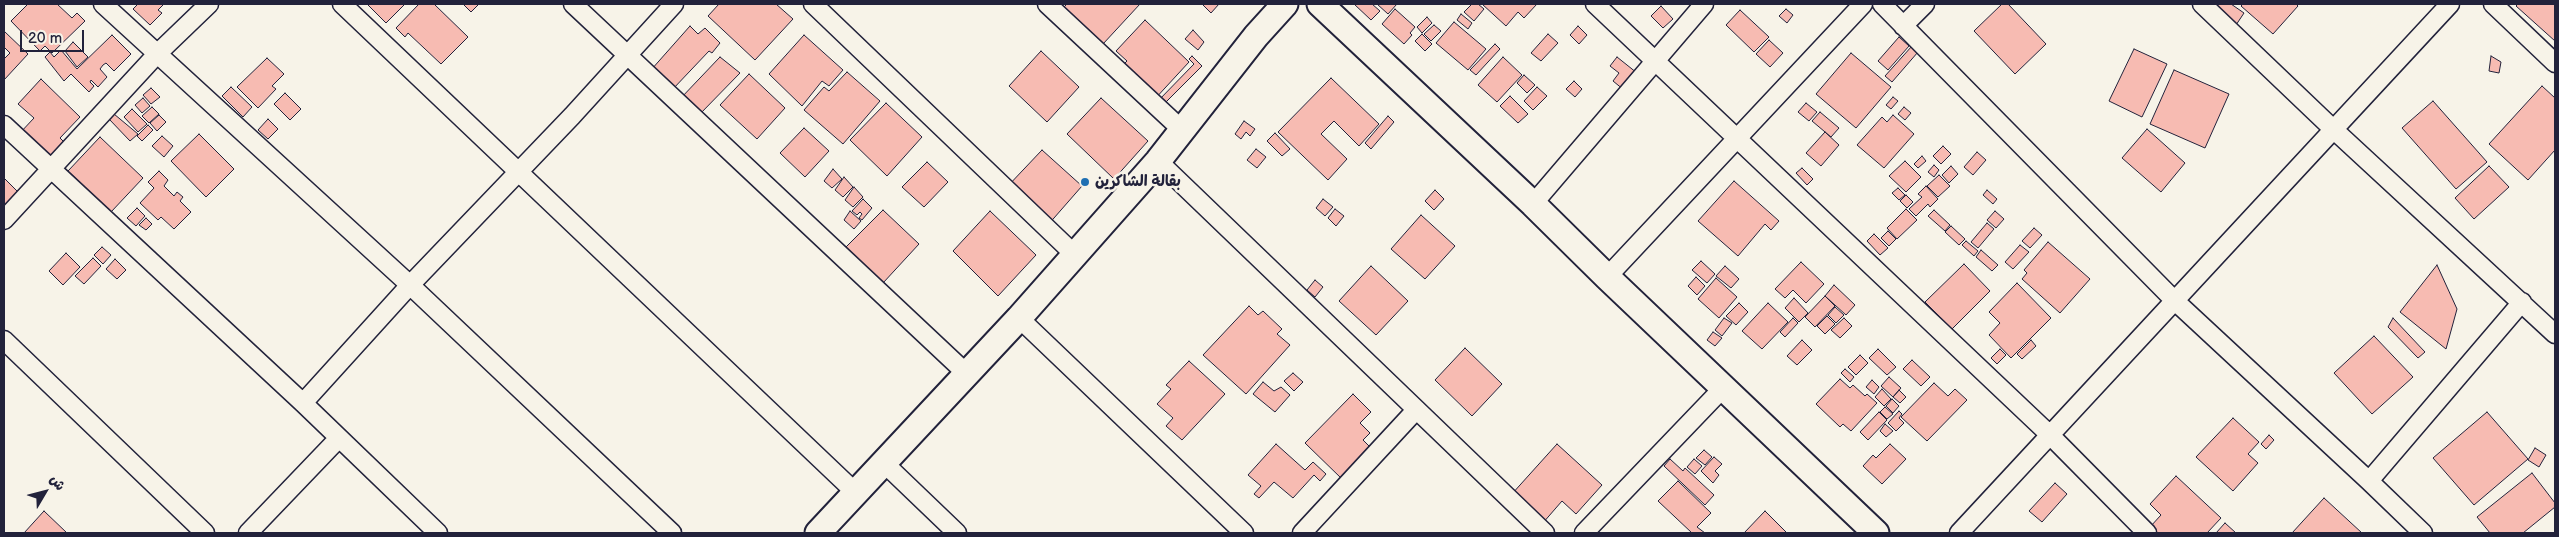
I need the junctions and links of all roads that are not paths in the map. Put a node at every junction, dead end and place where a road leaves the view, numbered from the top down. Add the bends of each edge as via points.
1 (103, 4) edge
2 (209, 4) edge
3 (342, 4) edge
4 (573, 4) edge
5 (674, 4) edge
6 (813, 4) edge
7 (1047, 4) edge
8 (1285, 4) edge
9 (1320, 4) edge
10 (1596, 4) edge
11 (1704, 4) edge
12 (1863, 4) edge
13 (1882, 4) edge
14 (1925, 4) edge
15 (2202, 4) edge
16 (2450, 4) edge
17 (2493, 4) edge
18 (1904, 26) junction
19 (157, 54) junction
20 (628, 54) junction
21 (1657, 62) junction
22 (2555, 63) edge
23 (4, 126) edge
24 (2332, 128) junction
25 (1181, 129) junction
26 (1735, 138) junction
27 (1158, 161) junction
28 (50, 170) junction
29 (517, 171) junction
30 (1533, 204) junction
31 (4, 220) edge
32 (1074, 254) junction
33 (1606, 277) junction
34 (410, 285) junction
35 (2174, 300) junction
36 (2522, 302) junction
37 (1019, 318) junction
38 (2555, 334) edge
39 (4, 340) edge
40 (968, 374) junction
41 (1723, 388) junction
42 (303, 403) junction
43 (1416, 410) junction
44 (2050, 435) junction
45 (339, 438) junction
46 (884, 463) junction
47 (2370, 481) junction
48 (856, 493) junction
49 (206, 533) edge
50 (248, 533) edge
51 (438, 533) edge
52 (672, 533) edge
53 (818, 533) edge
54 (958, 533) edge
55 (1244, 533) edge
56 (1302, 533) edge
57 (1545, 533) edge
58 (1584, 533) edge
59 (1876, 533) edge
60 (1959, 533) edge
61 (2147, 533) edge
62 (2423, 533) edge

1 - 19 street
2 - 19 street
3 - 29 street
4 - 20 street
5 - 20 street
6 - 32 street
7 - 25 street
8 - 25 street
9 - 30 street
10 - 21 street
11 - 21 street
12 - 26 street
13 - 18 street
14 - 18 street
15 - 24 street
16 - 24 street
17 - 22 street
18 - 35 street
19 - 28 street
19 - 34 street
20 - 29 street
20 - 40 street
21 - 26 street
21 - 30 street
23 - 28 street
24 - 35 street
24 - 36 street
25 - 27 street
26 - 33 street
26 - 44 street
27 - 32 street
27 - 43 street
28 - 31 street
28 - 42 street
29 - 34 street
29 - 48 street
30 - 33 street
32 - 37 street
33 - 41 street
34 - 42 street
34 - 52 street
35 - 44 street
35 - 47 street
36 - 38 street
36 - 47 street
37 - 40 street
37 - 55 street
39 - 49 street
40 - 46 street
41 - 58 street
41 - 59 street
42 - 45 street
43 - 56 street
43 - 57 street
44 - 60 street
44 - 61 street
45 - 50 street
45 - 51 street
46 - 48 street
46 - 54 street
47 - 62 street
48 - 53 street

